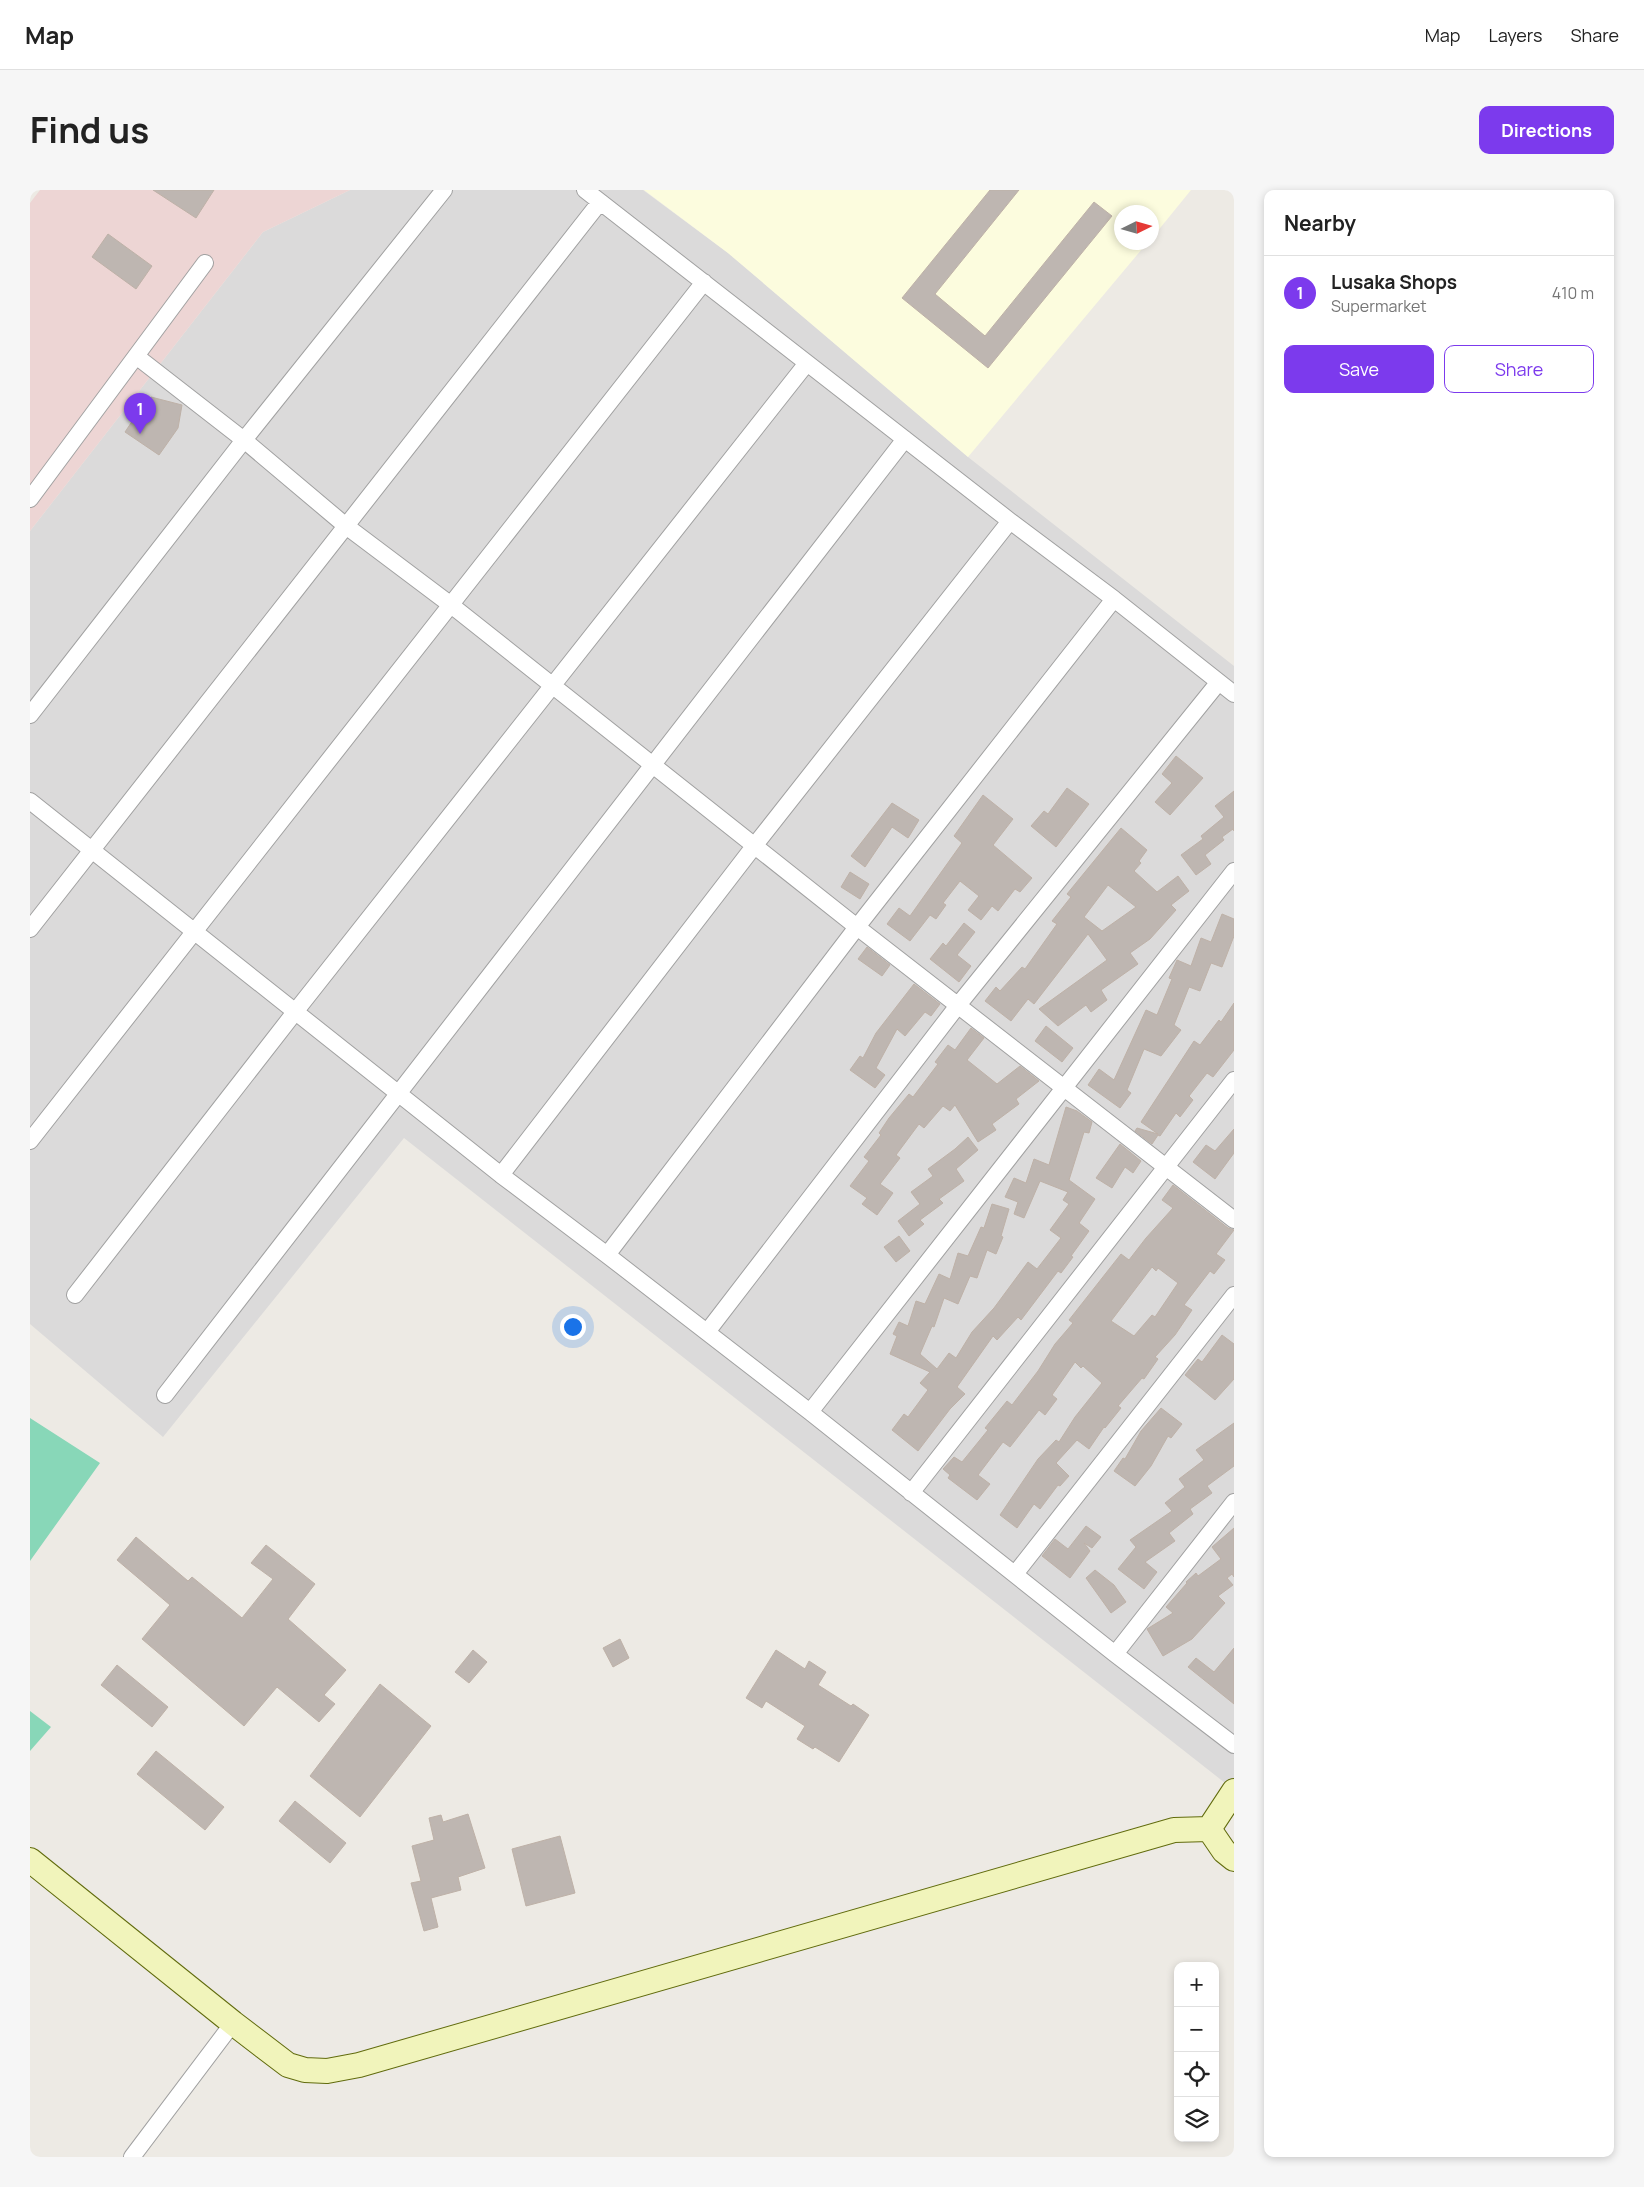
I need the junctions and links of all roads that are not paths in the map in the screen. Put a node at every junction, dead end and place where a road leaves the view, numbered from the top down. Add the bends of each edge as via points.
1 (444, 190) edge
2 (585, 190) edge
3 (600, 202) junction
4 (205, 263) dead end
5 (704, 282) junction
6 (136, 356) junction
7 (806, 363) junction
8 (905, 439) junction
9 (244, 440) junction
10 (30, 499) edge
11 (1010, 521) junction
12 (346, 526) junction
13 (1114, 598) junction
14 (451, 605) junction
15 (1218, 682) junction
16 (552, 686) junction
17 (1234, 694) edge
18 (30, 715) edge
19 (653, 765) junction
20 (30, 802) edge
21 (755, 845) junction
22 (90, 850) junction
23 (1234, 871) edge
24 (857, 926) junction
25 (30, 929) edge
26 (194, 931) junction
27 (959, 1004) junction
28 (295, 1012) junction
29 (1234, 1080) edge
30 (1064, 1087) junction
31 (399, 1094) junction
32 (30, 1141) edge
33 (1166, 1165) junction
34 (501, 1175) junction
35 (1234, 1220) edge
36 (607, 1255) junction
37 (75, 1295) dead end
38 (1234, 1295) edge
39 (707, 1332) junction
40 (166, 1395) dead end
41 (810, 1412) junction
42 (911, 1493) junction
43 (1234, 1502) edge
44 (1015, 1574) junction
45 (1115, 1654) junction
46 (1234, 1745) edge
47 (1234, 1792) edge
48 (1209, 1828) junction
49 (1234, 1859) edge
50 (30, 1860) edge
51 (233, 2023) junction
52 (132, 2157) edge

1 - 9 street
2 - 3 street
3 - 5 street
3 - 12 street
4 - 6 street
5 - 7 street
5 - 14 street
6 - 9 street
6 - 10 street
7 - 8 street
7 - 16 street
8 - 11 street
8 - 19 street
9 - 12 street
9 - 18 street
11 - 13 street
11 - 21 street
12 - 14 street
12 - 22 street
13 - 15 street
13 - 24 street
14 - 16 street
14 - 26 street
15 - 17 street
15 - 27 street
16 - 19 street
16 - 28 street
19 - 21 street
19 - 31 street
20 - 22 street
21 - 24 street
21 - 34 street
22 - 25 street
22 - 26 street
23 - 30 street
24 - 27 street
24 - 36 street
26 - 28 street
26 - 32 street
27 - 30 street
27 - 39 street
28 - 31 street
28 - 37 street
29 - 33 street
30 - 33 street
30 - 41 street
31 - 34 street
31 - 40 street
33 - 35 street
33 - 42 street
34 - 36 street
36 - 39 street
38 - 44 street
39 - 41 street
41 - 42 street
42 - 44 street
43 - 45 street
44 - 45 street
45 - 46 street
47 - 48 street
48 - 49 street via 1224,1851
48 - 51 street via 1174,1830 360,2065 327,2070 305,2070 288,2065
50 - 51 street
51 - 52 street

